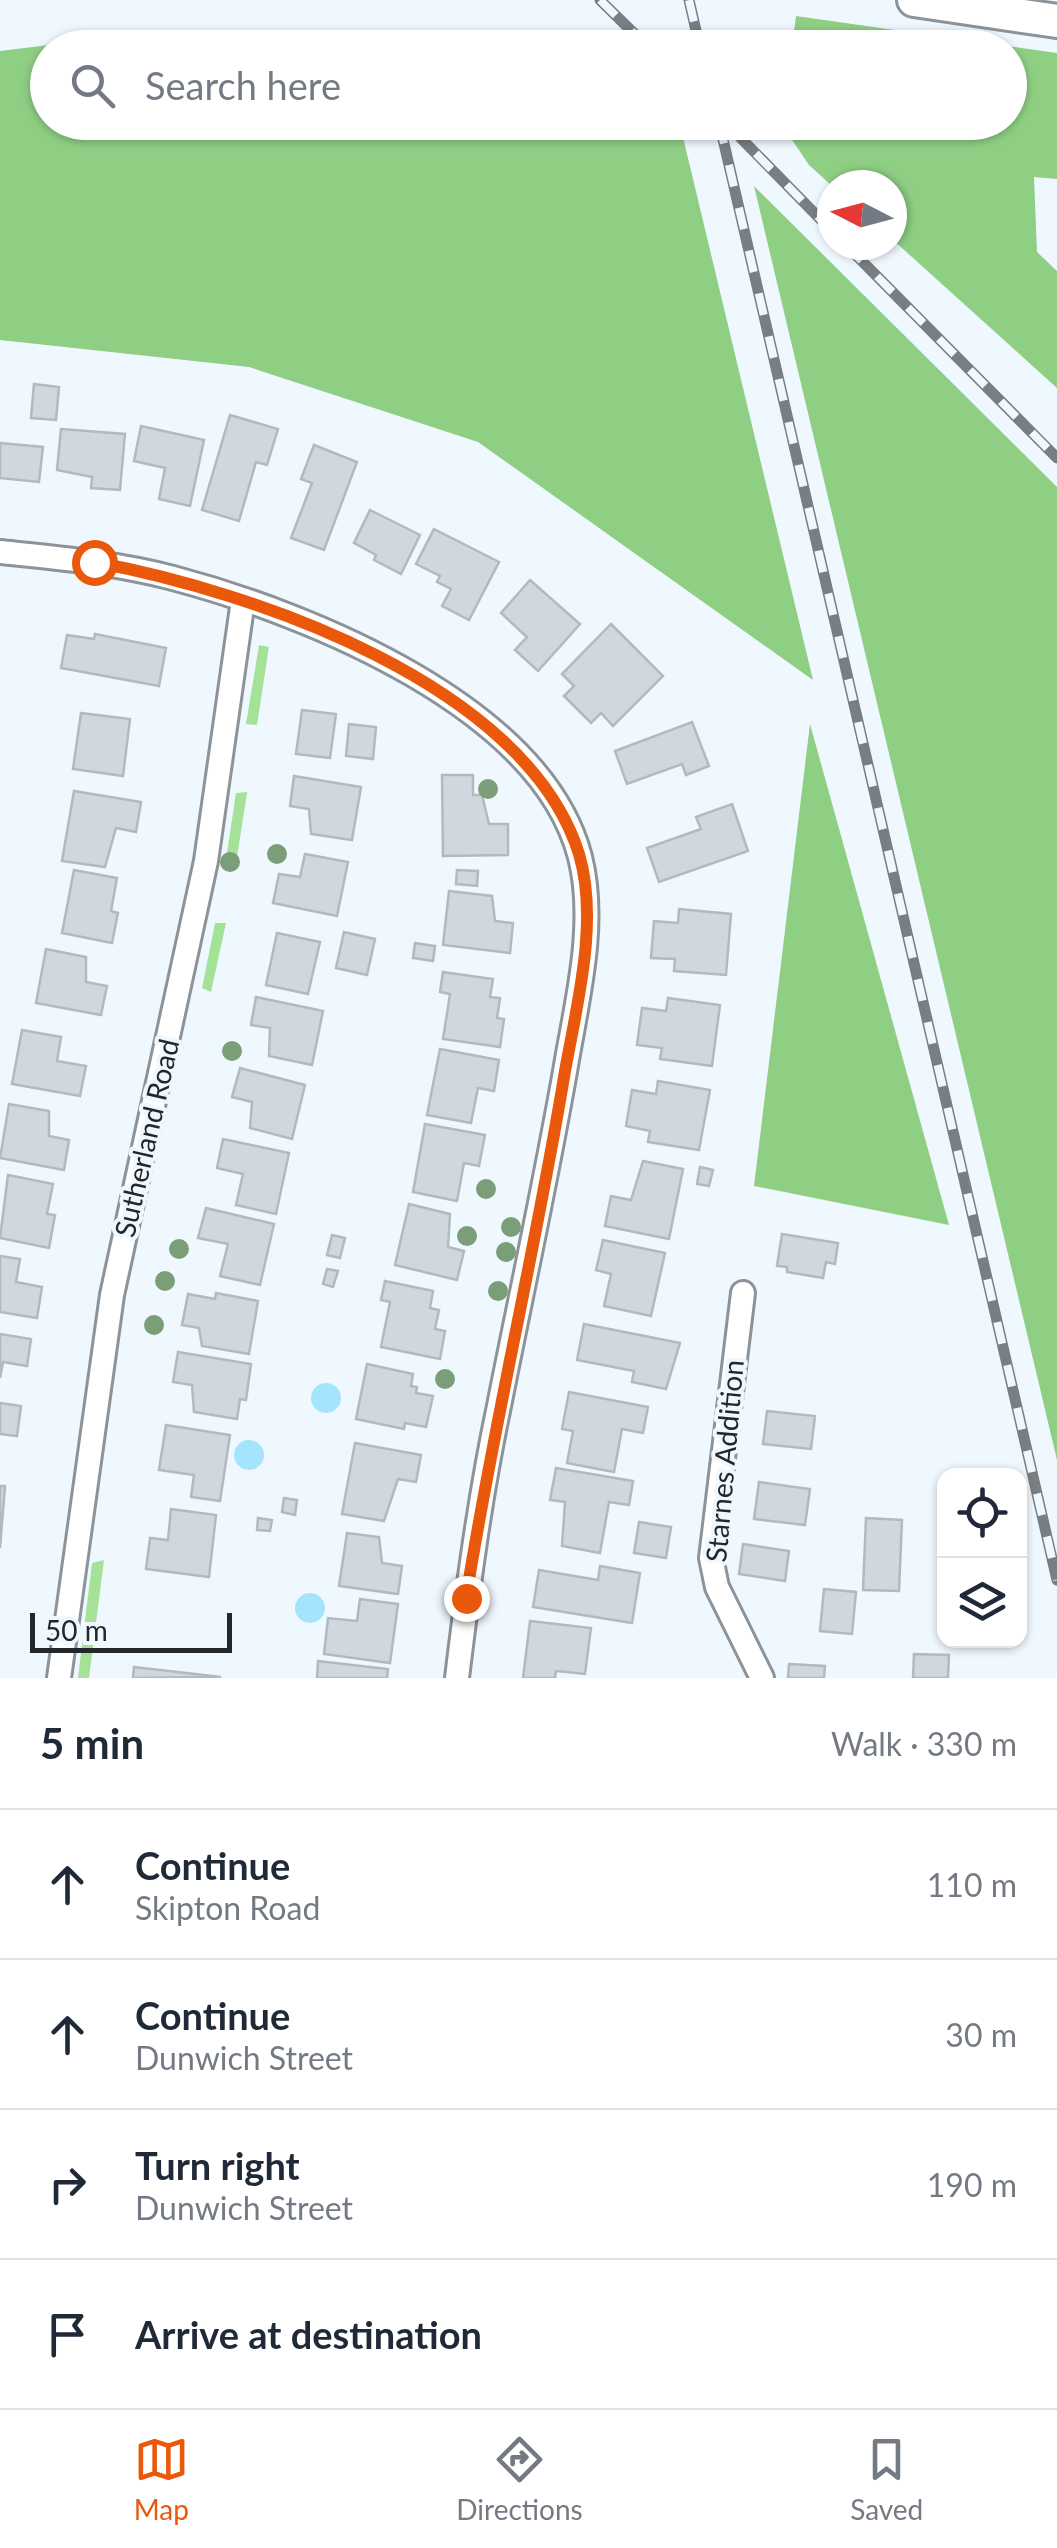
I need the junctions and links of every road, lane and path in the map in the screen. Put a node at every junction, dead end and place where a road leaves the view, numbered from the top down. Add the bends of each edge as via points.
1 (914, 0) edge
2 (1057, 21) edge
3 (0, 552) edge
4 (243, 600) junction
5 (742, 1292) dead end
6 (59, 1678) edge
7 (457, 1678) edge
8 (762, 1678) edge

1 - 2 main road
3 - 4 street via 139,570
4 - 6 street, Sutherland Road via 202,879 112,1294
4 - 7 street via 383,660 495,734 528,764 569,827 580,858 586,918 560,1104 486,1471
5 - 8 street, Starnes Addition via 710,1558

